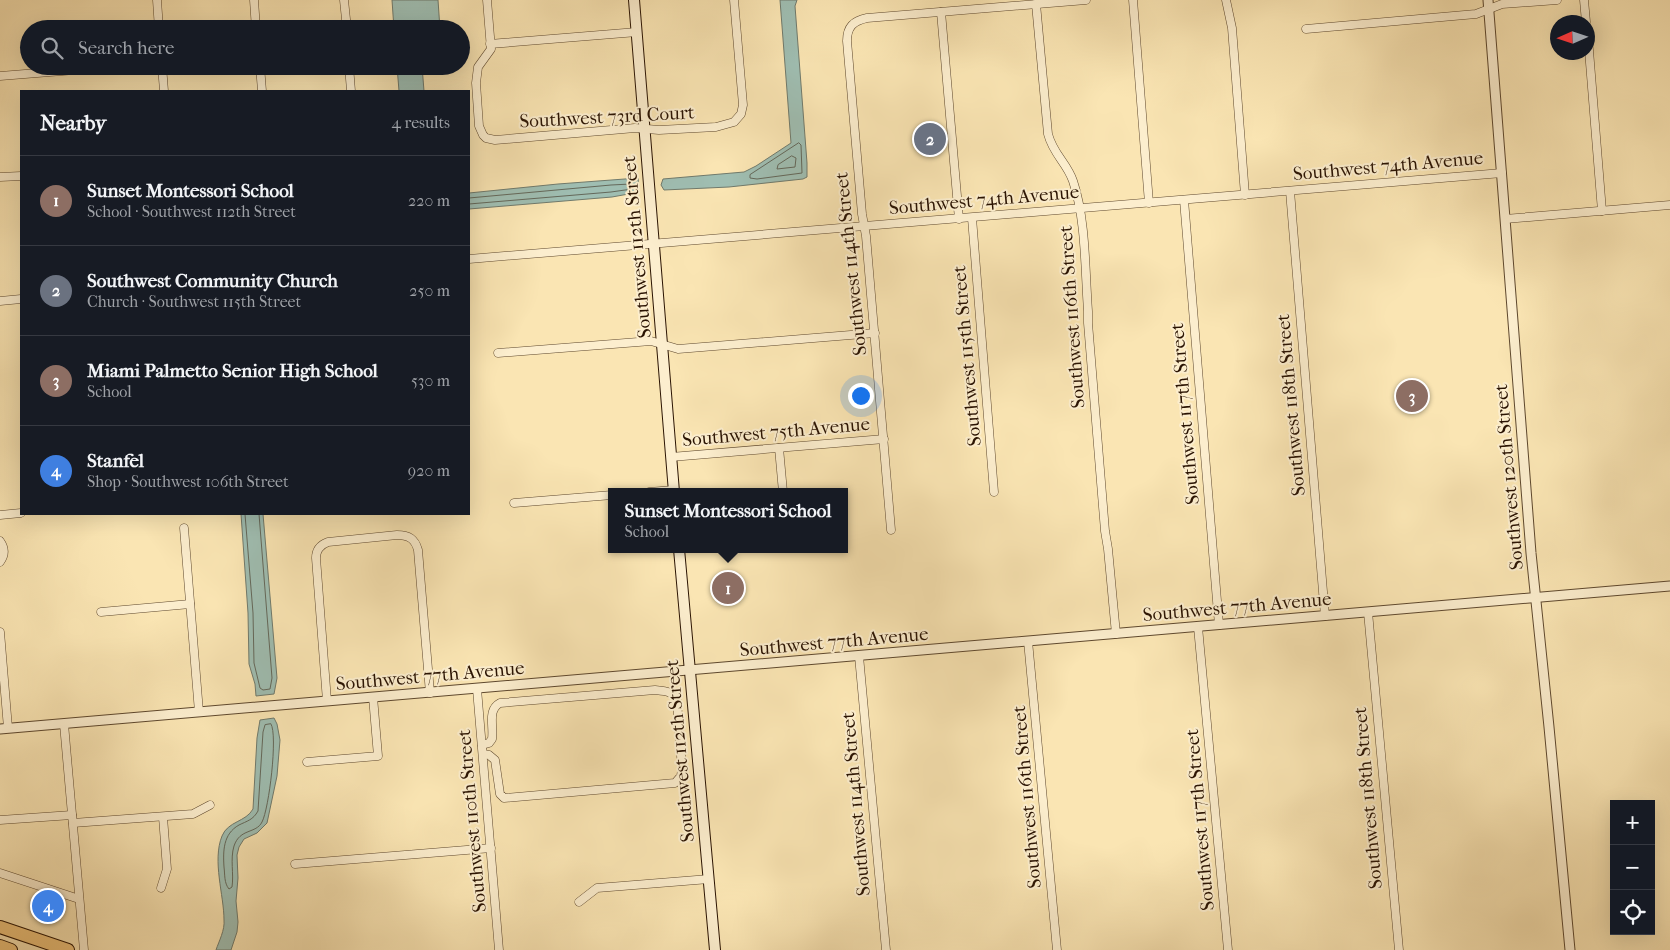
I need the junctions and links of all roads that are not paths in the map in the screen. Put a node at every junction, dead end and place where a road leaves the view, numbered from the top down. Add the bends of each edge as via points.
1 (157, 0) edge
2 (254, 0) edge
3 (344, 0) edge
4 (486, 0) edge
5 (634, 0) edge
6 (734, 0) edge
7 (1086, 0) edge
8 (1133, 0) edge
9 (1226, 0) edge
10 (1488, 0) edge
11 (1557, 0) edge
12 (1584, 0) edge
13 (1036, 4) junction
14 (1489, 10) junction
15 (941, 12) junction
16 (1585, 15) edge
17 (159, 20) edge
18 (255, 20) edge
19 (345, 20) edge
20 (1306, 29) dead end
21 (637, 32) junction
22 (490, 44) junction
23 (1590, 60) edge
24 (20, 74) edge
25 (163, 75) edge
26 (261, 75) edge
27 (350, 75) edge
28 (0, 76) edge
29 (164, 90) edge
30 (262, 90) edge
31 (351, 90) edge
32 (645, 129) junction
33 (1502, 173) junction
34 (20, 176) edge
35 (0, 178) edge
36 (1290, 191) junction
37 (1245, 195) junction
38 (1184, 200) junction
39 (1149, 203) junction
40 (1670, 205) edge
41 (1079, 208) junction
42 (1602, 211) junction
43 (972, 218) junction
44 (959, 219) junction
45 (1505, 220) junction
46 (864, 227) junction
47 (653, 244) junction
48 (470, 260) edge
49 (20, 299) edge
50 (0, 301) edge
51 (874, 333) junction
52 (662, 345) junction
53 (498, 354) dead end
54 (884, 439) junction
55 (779, 448) junction
56 (672, 457) junction
57 (674, 488) edge
58 (783, 488) edge
59 (994, 492) dead end
60 (608, 495) edge
61 (514, 503) dead end
62 (20, 513) edge
63 (0, 515) edge
64 (184, 528) dead end
65 (891, 530) dead end
66 (0, 541) edge
67 (679, 553) edge
68 (0, 562) edge
69 (1670, 586) edge
70 (1535, 597) junction
71 (190, 604) junction
72 (101, 612) dead end
73 (1368, 612) junction
74 (1324, 616) junction
75 (1219, 625) junction
76 (1198, 627) junction
77 (0, 632) edge
78 (1116, 634) junction
79 (1028, 641) junction
80 (859, 656) junction
81 (690, 671) junction
82 (476, 688) junction
83 (430, 692) junction
84 (373, 697) junction
85 (328, 701) junction
86 (199, 712) junction
87 (64, 724) junction
88 (4, 728) edge
89 (482, 749) junction
90 (307, 762) dead end
91 (485, 778) junction
92 (498, 780) junction
93 (210, 805) dead end
94 (163, 817) junction
95 (72, 819) junction
96 (0, 820) edge
97 (491, 848) junction
98 (295, 864) dead end
99 (0, 873) edge
100 (709, 879) junction
101 (160, 888) dead end
102 (79, 899) junction
103 (579, 902) dead end
104 (0, 926) edge
105 (0, 946) edge
106 (11, 950) edge
107 (68, 950) edge
108 (84, 950) edge
109 (500, 950) edge
110 (715, 950) edge
111 (886, 950) edge
112 (1057, 950) edge
113 (1228, 950) edge
114 (1399, 950) edge
115 (1570, 950) edge

1 - 17 street
2 - 18 street
3 - 19 street
4 - 22 street
5 - 21 main road, Southwest 112th Street
6 - 32 street, Southwest 73rd Court via 743,105 741,114 734,122 716,126
7 - 13 street
8 - 39 street
9 - 37 street via 1232,28
10 - 14 street, Southwest 120th Street
11 - 14 street via 1502,4
12 - 16 street
13 - 15 street
13 - 41 street, Southwest 116th Street via 1048,134 1052,148 1072,179
14 - 20 street via 1476,14
14 - 33 street, Southwest 120th Street
15 - 44 street
15 - 46 street, Southwest 114th Street via 867,18 855,22 848,30
21 - 22 street
21 - 32 main road, Southwest 112th Street
22 - 32 street, Southwest 73rd Court via 491,49 478,68 476,78 479,126 486,138 495,140
23 - 42 street
24 - 28 street
25 - 29 street
26 - 30 street
27 - 31 street
32 - 47 main road, Southwest 112th Street
33 - 36 street, Southwest 74th Avenue
33 - 45 street, Southwest 120th Street
34 - 35 street
36 - 37 street, Southwest 74th Avenue
36 - 74 street, Southwest 118th Street
37 - 38 street, Southwest 74th Avenue
38 - 39 street, Southwest 74th Avenue
38 - 75 street, Southwest 117th Street
39 - 41 street, Southwest 74th Avenue
40 - 42 street
41 - 43 street, Southwest 74th Avenue
41 - 78 street, Southwest 116th Street
42 - 45 street
43 - 44 street, Southwest 74th Avenue
43 - 59 street, Southwest 115th Street
44 - 46 street, Southwest 74th Avenue
45 - 70 street, Southwest 120th Street
46 - 47 street, Southwest 74th Avenue
46 - 51 street, Southwest 114th Street
47 - 48 street, Southwest 74th Avenue
47 - 52 main road, Southwest 112th Street
49 - 50 street
51 - 52 street via 678,349
51 - 54 street, Southwest 114th Street
52 - 53 street via 651,341
52 - 56 main road, Southwest 112th Street
54 - 55 street, Southwest 75th Avenue
54 - 65 street, Southwest 114th Street
55 - 56 street, Southwest 75th Avenue
55 - 58 street
56 - 57 main road, Southwest 112th Street
60 - 61 street
62 - 63 street
64 - 71 street
66 - 68 street via 4,554
67 - 81 main road, Southwest 112th Street
69 - 70 street, Southwest 77th Avenue
70 - 73 street, Southwest 77th Avenue
70 - 115 street, Southwest 120th Street
71 - 72 street
71 - 86 street
73 - 74 street, Southwest 77th Avenue
73 - 114 street, Southwest 118th Street
74 - 75 street, Southwest 77th Avenue
75 - 76 street, Southwest 77th Avenue
76 - 78 street, Southwest 77th Avenue
76 - 113 street, Southwest 117th Street
77 - 88 street
78 - 79 street, Southwest 77th Avenue
79 - 80 street, Southwest 77th Avenue
79 - 112 street, Southwest 116th Street
80 - 81 street, Southwest 77th Avenue
80 - 111 street, Southwest 114th Street
81 - 82 street, Southwest 77th Avenue
81 - 100 main road, Southwest 112th Street
82 - 83 street, Southwest 77th Avenue
82 - 89 street, Southwest 110th Street
83 - 84 street, Southwest 77th Avenue
83 - 85 street via 418,550 412,539 397,535 331,541 317,550
84 - 85 street, Southwest 77th Avenue
84 - 90 street via 378,756
85 - 86 street, Southwest 77th Avenue
86 - 87 street, Southwest 77th Avenue
87 - 88 street, Southwest 77th Avenue
87 - 95 street
89 - 91 street, Southwest 110th Street
89 - 92 street via 495,760
89 - 92 street via 493,736 492,711 500,703 655,690 669,692 677,701 682,769 675,782 506,798 500,794
91 - 92 street
91 - 97 street, Southwest 110th Street
93 - 94 street via 193,814
94 - 95 street
94 - 101 street via 167,869
95 - 96 street
95 - 102 street
97 - 98 street
97 - 109 street, Southwest 110th Street
99 - 102 street
100 - 103 street via 597,888
100 - 110 main road, Southwest 112th Street
102 - 108 street
104 - 107 highway
105 - 106 highway

